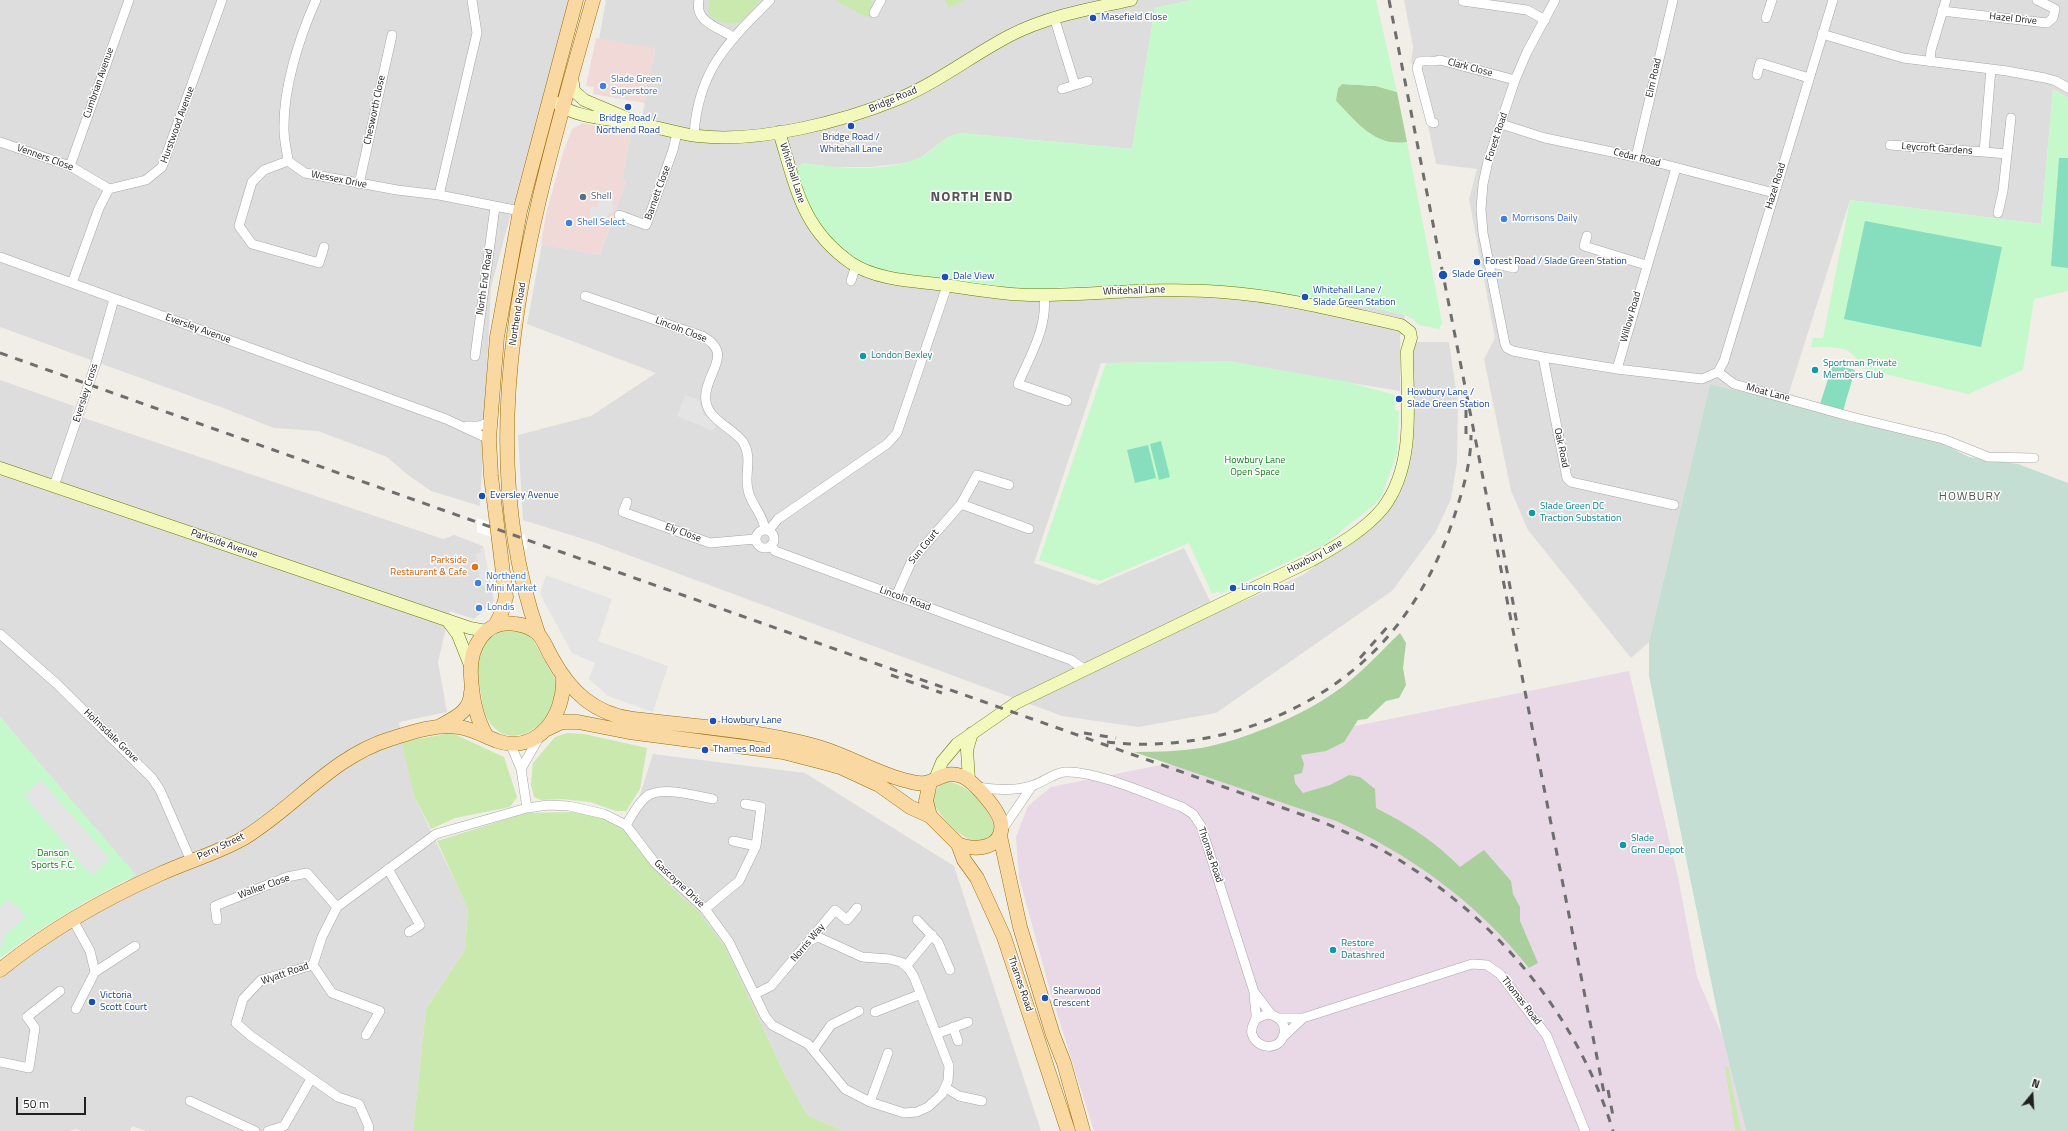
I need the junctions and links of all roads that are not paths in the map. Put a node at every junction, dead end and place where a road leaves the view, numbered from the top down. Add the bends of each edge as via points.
1 (128, 0) edge
2 (222, 0) edge
3 (316, 0) edge
4 (472, 0) edge
5 (576, 0) edge
6 (593, 0) edge
7 (699, 0) edge
8 (770, 0) edge
9 (881, 0) edge
10 (1131, 0) edge
11 (1555, 0) edge
12 (1673, 0) edge
13 (1772, 0) edge
14 (1833, 0) edge
15 (1946, 0) edge
16 (2037, 0) edge
17 (1463, 1) dead end
18 (1942, 11) junction
19 (874, 13) dead end
20 (1054, 17) junction
21 (1766, 18) dead end
22 (1545, 20) junction
23 (1822, 34) junction
24 (392, 35) dead end
25 (733, 37) junction
26 (1930, 62) junction
27 (1991, 69) junction
28 (1757, 75) dead end
29 (572, 77) junction
30 (1809, 78) junction
31 (1516, 80) junction
32 (1088, 81) dead end
33 (1075, 85) junction
34 (2068, 88) edge
35 (1062, 89) dead end
36 (550, 98) junction
37 (563, 108) junction
38 (2011, 118) dead end
39 (639, 124) junction
40 (1434, 124) dead end
41 (1501, 124) junction
42 (779, 132) junction
43 (677, 133) junction
44 (694, 135) junction
45 (0, 142) edge
46 (1890, 145) dead end
47 (1984, 152) junction
48 (2007, 154) junction
49 (1636, 157) junction
50 (288, 161) junction
51 (70, 166) junction
52 (1676, 168) junction
53 (359, 184) junction
54 (109, 189) junction
55 (1774, 193) junction
56 (440, 195) junction
57 (495, 207) junction
58 (520, 211) junction
59 (1998, 213) dead end
60 (619, 215) dead end
61 (1584, 245) dead end
62 (324, 247) dead end
63 (0, 257) edge
64 (1488, 262) junction
65 (856, 265) junction
66 (1646, 265) junction
67 (1514, 268) dead end
68 (851, 281) dead end
69 (72, 283) junction
70 (947, 286) junction
71 (1044, 295) junction
72 (585, 296) dead end
73 (114, 299) junction
74 (1410, 332) joint
75 (475, 356) dead end
76 (1543, 357) junction
77 (1617, 369) junction
78 (1718, 372) junction
79 (1067, 401) dead end
80 (490, 422) junction
81 (463, 426) junction
82 (489, 439) junction
83 (2034, 458) dead end
84 (0, 468) edge
85 (1009, 485) dead end
86 (54, 486) junction
87 (627, 502) dead end
88 (960, 504) junction
89 (1674, 505) dead end
90 (1029, 529) dead end
91 (767, 530) junction
92 (755, 539) junction
93 (772, 545) junction
94 (896, 596) junction
95 (447, 620) junction
96 (490, 628) junction
97 (538, 633) junction
98 (0, 634) edge
99 (470, 665) junction
100 (1084, 669) junction
101 (563, 678) junction
102 (471, 685) junction
103 (440, 726) junction
104 (543, 732) junction
105 (972, 733) junction
106 (486, 735) junction
107 (510, 743) junction
108 (521, 769) junction
109 (933, 780) junction
110 (972, 783) junction
111 (1032, 786) junction
112 (713, 799) dead end
113 (745, 804) dead end
114 (527, 808) junction
115 (930, 816) junction
116 (626, 825) junction
117 (1001, 833) junction
118 (733, 841) dead end
119 (958, 844) junction
120 (756, 846) junction
121 (191, 861) junction
122 (388, 869) junction
123 (337, 907) junction
124 (857, 908) dead end
125 (706, 909) junction
126 (73, 920) junction
127 (217, 920) dead end
128 (917, 920) dead end
129 (410, 932) dead end
130 (932, 935) junction
131 (811, 940) junction
132 (135, 946) dead end
133 (313, 965) junction
134 (906, 966) junction
135 (0, 970) edge
136 (950, 970) dead end
137 (95, 972) junction
138 (60, 991) dead end
139 (1254, 992) junction
140 (755, 994) junction
141 (921, 994) junction
142 (76, 1010) dead end
143 (859, 1011) dead end
144 (875, 1012) dead end
145 (1275, 1016) junction
146 (1304, 1018) junction
147 (1256, 1019) junction
148 (968, 1022) dead end
149 (952, 1027) junction
150 (936, 1034) junction
151 (366, 1035) dead end
152 (1284, 1036) junction
153 (958, 1041) dead end
154 (814, 1049) junction
155 (888, 1053) dead end
156 (0, 1062) edge
157 (311, 1079) junction
158 (946, 1088) junction
159 (190, 1101) dead end
160 (870, 1102) junction
161 (982, 1102) dead end
162 (255, 1131) edge
163 (268, 1131) edge
164 (368, 1131) edge
165 (1068, 1131) edge
166 (1083, 1131) edge
167 (1585, 1131) edge

1 - 51 street, Cumbrian Avenue
2 - 54 street, Hurstwood Avenue via 162,168 146,180
3 - 50 street via 294,64 285,109 284,131
4 - 56 street via 476,33
5 - 36 main road, Northend Road
6 - 29 main road, Northend Road
7 - 25 street via 700,17
8 - 25 street
9 - 19 street
10 - 20 street, Bridge Road
11 - 22 street, Forest Road
12 - 49 street, Elm Road
13 - 21 street
14 - 23 street, Hazel Road
15 - 18 street
16 - 18 street, Hazel Drive via 2055,9 2053,18 2047,23
17 - 22 street via 1528,10
18 - 26 street
20 - 33 street
20 - 42 street, Bridge Road via 1009,36 955,70 899,99 855,115
22 - 31 street, Forest Road via 1527,52
23 - 26 street via 1903,58
23 - 30 street, Hazel Road
24 - 53 street, Chesworth Close
25 - 44 street via 707,77 695,114
26 - 27 street
27 - 34 street via 2052,80
27 - 47 street, Leycroft Gardens
28 - 30 street via 1760,63
29 - 37 main road, Northend Road
29 - 39 street, Bridge Road via 574,91 584,100
30 - 55 street, Hazel Road
31 - 40 street, Clark Close via 1440,60 1419,62 1417,68 1431,122
31 - 41 street, Forest Road
32 - 33 street
33 - 35 street
36 - 37 street
36 - 58 main road, Northend Road
37 - 39 street, Bridge Road via 601,119
37 - 97 main road, Northend Road via 525,268 512,346 507,409 506,451 510,500 522,582
38 - 48 street
39 - 43 street, Bridge Road
41 - 49 street, Cedar Road via 1544,138
41 - 64 street, Forest Road via 1488,161 1481,203
42 - 44 street, Bridge Road via 718,137
42 - 65 street, Whitehall Lane via 792,179 809,219 831,246
43 - 44 street, Bridge Road
43 - 60 street, Barnett Close via 646,225
45 - 51 street, Venners Close
46 - 47 street, Leycroft Gardens
47 - 48 street, Leycroft Gardens
48 - 59 street via 2004,189
49 - 52 street, Cedar Road
50 - 53 street, Wessex Drive via 305,173
50 - 62 street via 264,170 252,182 239,226 252,244 319,263
51 - 54 street, Venners Close
52 - 55 street, Cedar Road
52 - 66 street, Willow Road
53 - 56 street, Wessex Drive
54 - 69 street via 99,208
55 - 78 street, Hazel Road via 1724,361
56 - 57 street, Wessex Drive
57 - 58 street, Wessex Drive
57 - 75 street, North End Road
58 - 80 main road, Northend Road via 497,337
61 - 66 street
63 - 69 street, Eversley Avenue
64 - 67 street
64 - 76 street, Forest Road via 1507,348
65 - 68 street
65 - 70 street, Whitehall Lane via 867,271 903,280
66 - 77 street, Willow Road
69 - 73 street, Eversley Avenue
70 - 71 street, Whitehall Lane via 1017,295
70 - 91 street via 897,433 887,444 778,519
71 - 74 street, Whitehall Lane via 1128,290 1256,295 1401,325
71 - 79 street via 1044,323 1018,384
72 - 91 street, Lincoln Close via 702,336 715,346 719,356 706,393 706,402 715,418 743,442 749,462 748,491
73 - 81 street, Eversley Avenue
73 - 86 street, Eversley Cross via 94,370
74 - 100 street, Howbury Lane via 1406,445 1394,490 1382,509 1344,542 1312,560
76 - 77 street
76 - 89 street, Oak Road via 1567,478 1571,482
77 - 78 street via 1702,379
78 - 83 street, Moat Lane via 1734,384 1943,440 1988,457
80 - 81 street, Eversley Avenue via 479,426
80 - 82 main road, Northend Road
81 - 82 street, Eversley Avenue
82 - 96 main road, Northend Road via 506,597 501,614
84 - 86 street, Parkside Avenue
85 - 88 street, Sun Court via 977,475
86 - 95 street, Parkside Avenue
87 - 92 street, Ely Close via 623,512 710,543
88 - 90 street
88 - 94 street, Sun Court via 912,560
91 - 92 street via 757,534
91 - 93 street via 774,537
92 - 93 street, Lincoln Road via 760,547
93 - 94 street, Lincoln Road via 775,551
94 - 100 street, Lincoln Road via 1070,660
95 - 96 street, Parkside Avenue
95 - 99 street via 458,635
96 - 97 main road via 509,623 520,624
96 - 99 main road via 473,650
97 - 101 main road
98 - 121 street, Holmsdale Grove via 57,684 152,778 160,790
99 - 102 main road
100 - 105 street, Howbury Lane via 1016,703
101 - 104 main road via 563,696 559,709
101 - 109 main road via 583,699 611,715 791,740 836,752 903,780 920,784
102 - 103 main road, Perry Street via 471,697 467,708 456,718
102 - 106 main road via 478,719
103 - 106 main road, Perry Street via 460,727
103 - 121 main road, Perry Street via 387,740 351,757 330,770 265,825 223,849
104 - 107 main road, Thames Road via 524,742
104 - 108 street
104 - 115 main road, Thames Road via 562,722 571,721 629,732 783,752 859,775 910,807
105 - 109 street, Howbury Lane via 957,744 942,762
105 - 110 street via 967,750
106 - 107 main road, Thames Road
107 - 108 street
108 - 114 street
109 - 110 main road via 952,775 961,776
109 - 115 main road via 926,801
110 - 111 street, Thomas Road via 997,790
110 - 117 main road, Thames Road via 999,816
111 - 117 street, Thomas Road
111 - 139 street, Thomas Road via 1056,774 1086,773 1182,807 1193,814 1201,826
112 - 116 street via 655,792 642,801
113 - 120 street via 761,807
114 - 116 street, Gascoyne Drive via 559,805 580,807 604,814
114 - 122 street, Wyatt Road via 436,834
115 - 119 main road, Thames Road
116 - 125 street, Gascoyne Drive via 655,863
117 - 119 main road via 991,844 978,848
117 - 166 main road, Thames Road via 1027,949
118 - 120 street
119 - 165 main road, Thames Road via 1004,937
120 - 125 street via 739,881
121 - 126 main road, Perry Street via 132,887
122 - 123 street, Wyatt Road
122 - 129 street via 420,925
123 - 127 street, Walker Close via 307,873 287,877 215,906
123 - 133 street, Wyatt Road via 322,937
124 - 131 street, Norris Way via 848,920 835,910
125 - 140 street, Gascoyne Drive via 728,942
126 - 135 main road, Perry Street
126 - 137 street via 90,951
128 - 130 street
130 - 134 street
130 - 136 street via 938,942
131 - 134 street via 818,937 862,956 895,960
131 - 140 street, Norris Way via 771,986
132 - 137 street
133 - 151 street via 332,993 380,1011
133 - 157 street, Wyatt Road via 261,980 243,998 236,1023
134 - 141 street via 914,976
137 - 142 street
138 - 156 street via 27,1017 35,1028 29,1068
139 - 145 street, Thomas Road
139 - 147 street, Thomas Road
140 - 154 street via 765,1016 772,1024 802,1039
141 - 144 street
141 - 150 street
143 - 154 street via 831,1025
145 - 146 street, Thomas Road
145 - 147 street, Thomas Road via 1261,1015
145 - 152 street, Thomas Road via 1284,1027
146 - 152 street, Thomas Road
146 - 167 street, Thomas Road via 1472,964 1487,965 1500,974 1547,1036
147 - 152 street, Thomas Road via 1252,1031 1255,1041 1272,1046
148 - 149 street
149 - 150 street
149 - 153 street
150 - 158 street via 949,1066
154 - 160 street via 844,1089
155 - 160 street
157 - 163 street via 284,1126
157 - 164 street, Wyatt Road via 338,1097 359,1104 369,1127
158 - 160 street via 934,1103 917,1112 898,1112
158 - 161 street via 960,1096
159 - 162 street

